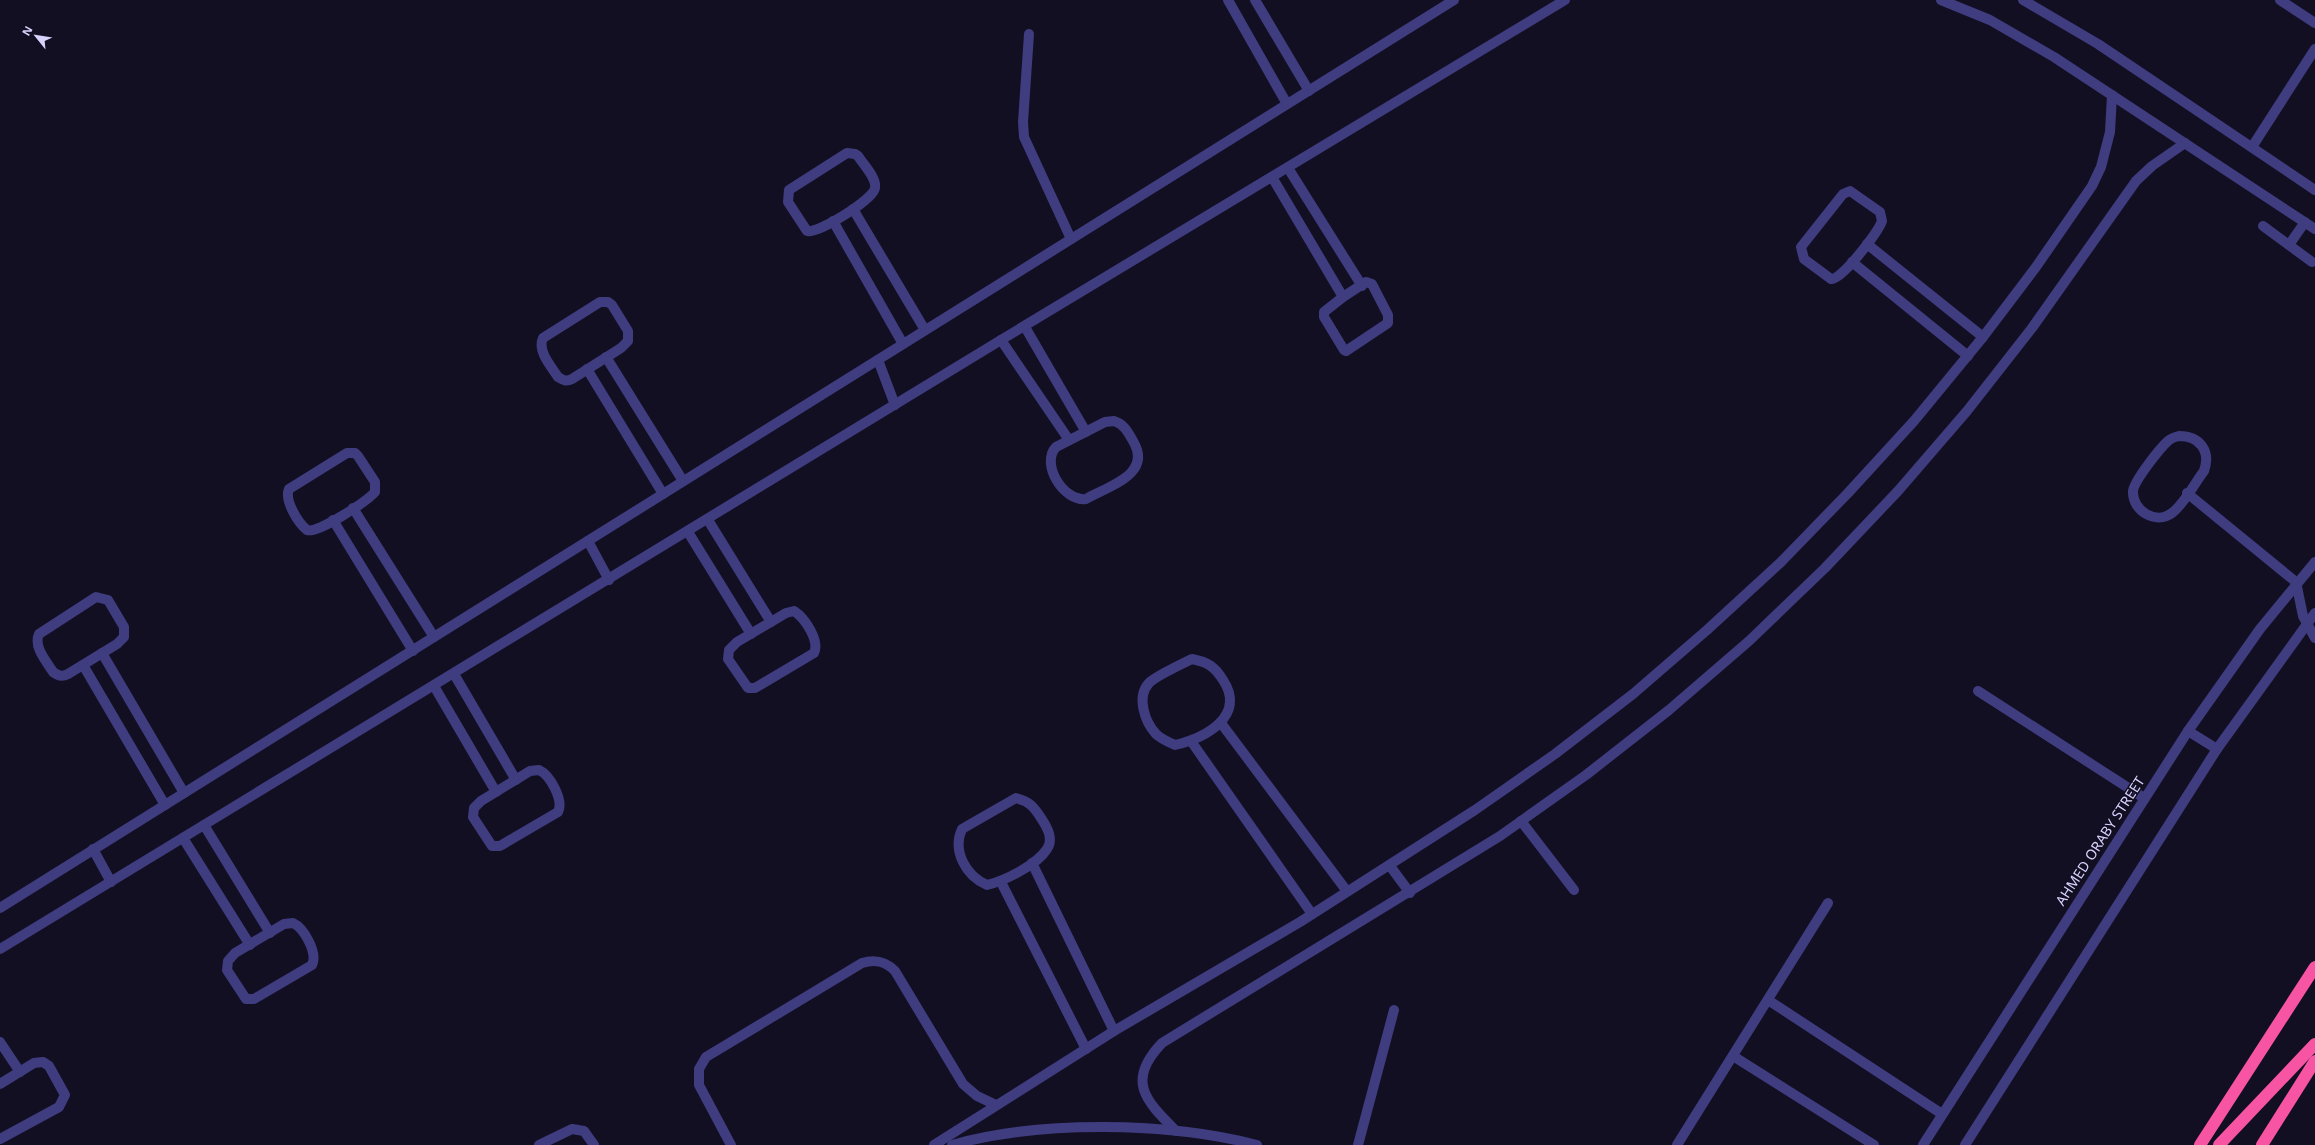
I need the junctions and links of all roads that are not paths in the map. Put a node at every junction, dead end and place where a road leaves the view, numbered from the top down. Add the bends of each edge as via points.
1 (1228, 0) edge
2 (1255, 0) edge
3 (1454, 0) edge
4 (1565, 0) edge
5 (1941, 0) edge
6 (2023, 0) edge
7 (2280, 0) edge
8 (2315, 23) edge
9 (1029, 34) dead end
10 (2315, 49) edge
11 (1309, 91) junction
12 (2112, 95) junction
13 (1287, 104) junction
14 (2185, 143) junction
15 (2252, 148) junction
16 (1288, 168) junction
17 (1272, 177) junction
18 (2315, 190) edge
19 (853, 208) junction
20 (833, 221) junction
21 (2305, 222) junction
22 (2263, 226) dead end
23 (2315, 229) edge
24 (1071, 239) junction
25 (1867, 244) junction
26 (2289, 245) junction
27 (1852, 262) junction
28 (2312, 262) dead end
29 (1362, 286) junction
30 (1343, 297) junction
31 (1024, 327) junction
32 (925, 330) junction
33 (1983, 337) junction
34 (1001, 340) junction
35 (903, 344) junction
36 (1968, 356) junction
37 (606, 357) junction
38 (878, 360) junction
39 (587, 370) junction
40 (895, 405) junction
41 (1086, 432) junction
42 (1069, 440) junction
43 (683, 481) junction
44 (2187, 493) junction
45 (663, 494) junction
46 (353, 508) junction
47 (334, 520) junction
48 (708, 520) junction
49 (688, 532) junction
50 (588, 541) junction
51 (2315, 562) edge
52 (609, 580) junction
53 (2296, 582) junction
54 (2315, 613) edge
55 (771, 622) junction
56 (2306, 624) junction
57 (752, 634) junction
58 (434, 637) junction
59 (2315, 638) edge
60 (412, 651) junction
61 (102, 653) junction
62 (83, 665) junction
63 (454, 674) junction
64 (434, 686) junction
65 (1978, 692) dead end
66 (1221, 723) junction
67 (2188, 731) junction
68 (1191, 741) junction
69 (2217, 749) junction
70 (516, 780) junction
71 (496, 792) junction
72 (184, 793) junction
73 (2144, 798) junction
74 (165, 805) junction
75 (1521, 821) junction
76 (204, 825) junction
77 (183, 838) junction
78 (93, 849) junction
79 (1032, 863) junction
80 (1390, 866) junction
81 (111, 882) junction
82 (1001, 882) junction
83 (1346, 890) junction
84 (1574, 890) dead end
85 (1410, 893) junction
86 (1828, 903) dead end
87 (0, 908) edge
88 (1312, 914) junction
89 (270, 933) junction
90 (250, 945) junction
91 (0, 949) edge
92 (2315, 967) edge
93 (1768, 1000) junction
94 (1394, 1010) dead end
95 (1114, 1031) junction
96 (0, 1042) edge
97 (2315, 1044) edge
98 (1086, 1049) junction
99 (1733, 1056) junction
100 (2315, 1061) edge
101 (20, 1072) junction
102 (0, 1084) edge
103 (996, 1105) junction
104 (1942, 1114) junction
105 (1176, 1131) junction
106 (0, 1139) edge
107 (540, 1145) edge
108 (594, 1145) edge
109 (731, 1145) edge
110 (934, 1145) edge
111 (952, 1145) edge
112 (1257, 1145) edge
113 (1358, 1145) edge
114 (1677, 1145) edge
115 (1874, 1145) edge
116 (1923, 1145) edge
117 (1965, 1145) edge
118 (2200, 1145) edge
119 (2219, 1145) edge
120 (2262, 1145) edge

1 - 13 street
2 - 11 street
3 - 11 street
4 - 16 street
5 - 12 street via 1990,20
6 - 15 street via 2098,44
7 - 8 street
9 - 24 street via 1024,137
10 - 15 street
11 - 13 street
12 - 14 street
12 - 33 street via 2107,149 2098,174 2036,267
13 - 24 street
14 - 21 street
14 - 75 street via 2152,166 2136,181 2032,328 1967,411 1898,491 1825,568 1749,641 1669,710 1586,775
15 - 18 street
16 - 17 street
16 - 29 street
17 - 30 street
17 - 31 street
19 - 20 street
19 - 20 street via 872,196 876,187 858,156 851,153 792,187 788,194 788,202 808,231 815,232
19 - 32 street
20 - 35 street
21 - 23 street
21 - 26 street
22 - 26 street
24 - 32 street
25 - 27 street
25 - 27 street via 1880,226 1882,216 1855,193 1847,192 1802,243 1800,251 1804,259 1831,279 1839,278
25 - 33 street
26 - 28 street
27 - 36 street
29 - 30 street
29 - 30 street via 1366,282 1372,284 1388,323 1346,351 1342,349 1324,317 1327,309
31 - 34 street
31 - 41 street
32 - 35 street
33 - 36 street
34 - 40 street
34 - 42 street
35 - 38 street
36 - 80 street via 1848,494 1780,563 1708,630 1633,694 1555,754
37 - 39 street
37 - 39 street via 625,345 629,336 612,305 604,301 546,335 541,342 542,351 561,379 568,380
37 - 43 street
38 - 40 street
38 - 43 street
39 - 45 street
40 - 48 street
41 - 42 street
41 - 42 street via 1110,421 1124,426 1139,454 1134,471 1086,499 1074,498 1065,492 1050,464 1052,452
43 - 45 street
44 - 44 street via 2204,471 2206,455 2199,442 2193,438 2179,436 2167,442 2135,483 2134,498 2141,511 2157,518 2173,512
44 - 53 street
45 - 50 street
46 - 47 street
46 - 47 street via 371,496 376,486 358,456 351,452 292,486 287,493 288,502 307,530 315,531
46 - 58 street
47 - 60 street
48 - 49 street
48 - 55 street
49 - 52 street
49 - 57 street
50 - 52 street
50 - 58 street
51 - 53 street, AHMED ORABY STREET
52 - 63 street
53 - 56 street
53 - 67 street, AHMED ORABY STREET via 2238,658
54 - 56 street
55 - 57 street
55 - 57 street via 790,611 797,613 815,641 816,649 811,656 751,689 744,685 728,659 728,654 732,645
56 - 59 street
56 - 69 street
58 - 60 street
60 - 72 street
61 - 62 street
61 - 62 street via 121,640 125,632 108,600 100,597 42,631 37,638 38,647 57,675 64,676
61 - 72 street
62 - 74 street
63 - 64 street
63 - 70 street
64 - 71 street
64 - 76 street
65 - 73 street
66 - 68 street
66 - 68 street via 1227,715 1231,701 1229,689 1217,669 1207,662 1192,659 1149,684 1143,707 1156,734 1175,745
66 - 83 street
67 - 69 street
67 - 73 street, AHMED ORABY STREET
68 - 88 street
69 - 117 street
70 - 71 street
70 - 71 street via 534,770 542,771 560,799 560,807 555,815 496,847 488,843 472,813 477,804
72 - 74 street
73 - 104 street, AHMED ORABY STREET
74 - 78 street
75 - 84 street
75 - 85 street
76 - 77 street
76 - 89 street
77 - 81 street
77 - 90 street
78 - 81 street
78 - 87 street
79 - 82 street
79 - 82 street via 1047,849 1048,829 1034,806 1026,800 1016,798 962,829 958,838 960,855 972,876 987,885
79 - 95 street
80 - 83 street
80 - 85 street
81 - 91 street
82 - 98 street
83 - 88 street
85 - 105 street via 1162,1043 1146,1064 1142,1079 1144,1092 1150,1104
86 - 93 street
88 - 95 street
89 - 90 street
89 - 90 street via 288,923 296,924 314,952 314,960 309,968 250,1000 243,996 227,966 231,957
92 - 118 highway
93 - 99 street
93 - 104 street
94 - 113 street
95 - 98 street
96 - 101 street
97 - 119 highway
98 - 103 street
99 - 114 street
99 - 115 street
100 - 120 highway
101 - 102 street
101 - 106 street via 38,1062 46,1064 64,1091 64,1100 59,1107
103 - 109 street via 977,1096 963,1084 895,971 883,962 869,961 706,1057 699,1069 699,1085
103 - 110 street
104 - 116 street, AHMED ORABY STREET
105 - 111 street via 1133,1128 1068,1129 994,1137
105 - 112 street
107 - 108 street via 572,1128 584,1131

